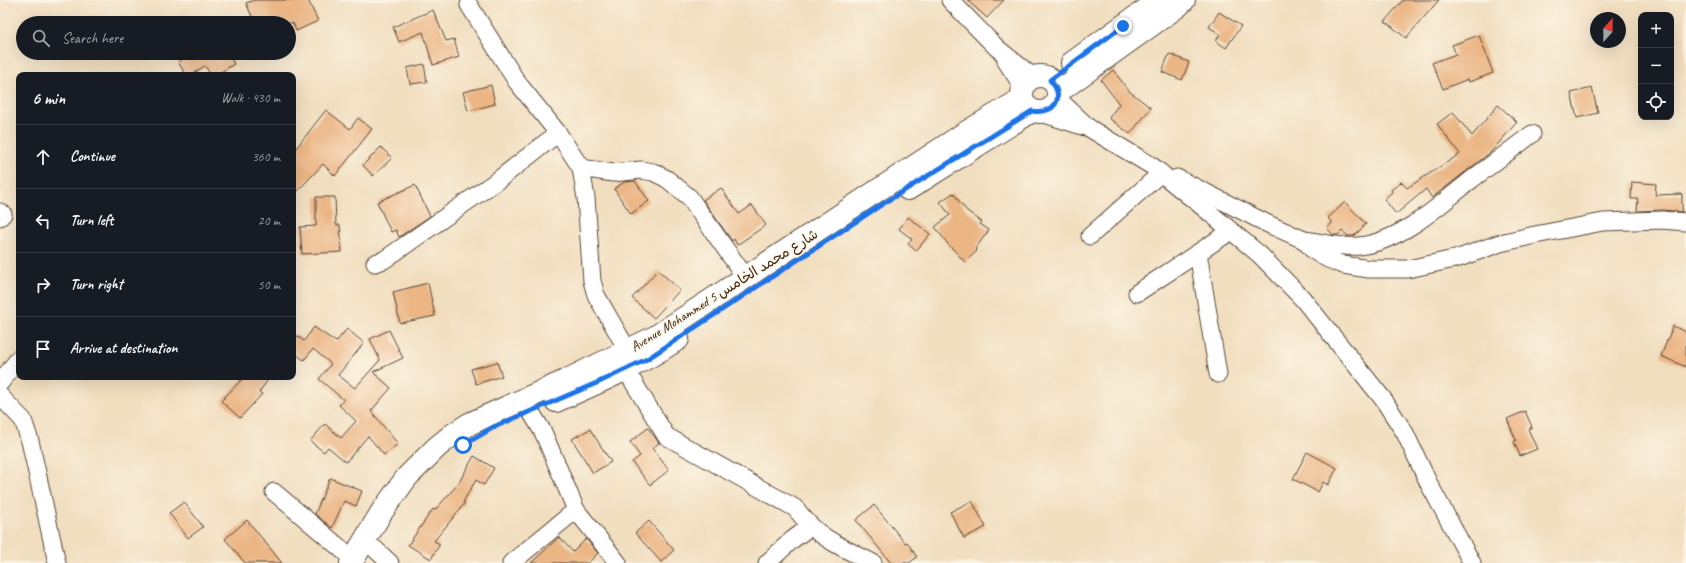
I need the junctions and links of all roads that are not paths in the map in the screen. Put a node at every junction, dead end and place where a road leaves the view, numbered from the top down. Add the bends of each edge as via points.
1 (950, 0) edge
2 (1160, 0) edge
3 (1184, 0) edge
4 (469, 5) dead end
5 (1040, 95) junction
6 (558, 133) junction
7 (1532, 134) dead end
8 (581, 168) junction
9 (1157, 170) junction
10 (0, 212) edge
11 (0, 217) edge
12 (1686, 222) edge
13 (1231, 231) junction
14 (1090, 236) dead end
15 (1304, 240) junction
16 (1198, 253) junction
17 (375, 263) dead end
18 (746, 278) junction
19 (1138, 293) dead end
20 (627, 361) junction
21 (16, 362) edge
22 (1218, 374) dead end
23 (0, 383) edge
24 (0, 396) edge
25 (530, 412) junction
26 (274, 492) dead end
27 (576, 510) junction
28 (811, 526) junction
29 (367, 559) edge
30 (57, 563) edge
31 (510, 563) edge
32 (618, 563) edge
33 (767, 563) edge
34 (873, 563) edge
35 (1472, 563) edge

1 - 5 street
2 - 5 main road, Avenue Mohammed 5 شارع محمد الخامس via 1123,26
3 - 5 main road, Avenue Mohammed 5 شارع محمد الخامس
4 - 6 street via 517,82
5 - 9 street
5 - 18 main road, Avenue Mohammed 5 شارع محمد الخامس via 965,133
5 - 20 main road, Avenue Mohammed 5 شارع محمد الخامس via 881,205 664,349
6 - 8 street
6 - 17 street via 498,180 384,260
7 - 15 street via 1419,221 1392,237 1359,246
8 - 18 street via 613,173 641,170 653,172 667,179 690,197
8 - 20 street via 594,288
9 - 13 street
9 - 14 street
9 - 15 street via 1204,190
10 - 11 street via 3,214
12 - 15 street via 1662,220 1596,224 1500,243 1458,258 1408,269 1369,269 1343,265 1314,251
13 - 16 street
13 - 35 street via 1260,255 1302,298 1384,399 1405,433 1429,484
16 - 19 street
16 - 22 street
18 - 20 main road, Avenue Mohammed 5 شارع محمد الخامس via 655,337
20 - 25 main road, Avenue Mohammed 5 شارع محمد الخامس
20 - 28 street via 666,436 796,508
20 - 29 main road, Avenue Mohammed 5 شارع محمد الخامس via 469,424 436,447 407,477 381,513
21 - 23 street
24 - 30 street via 23,420
25 - 27 street via 543,432
25 - 29 main road, Avenue Mohammed 5 شارع محمد الخامس via 479,434 443,460 411,492
26 - 29 street
27 - 31 street
27 - 32 street
28 - 33 street
28 - 34 street via 843,548

